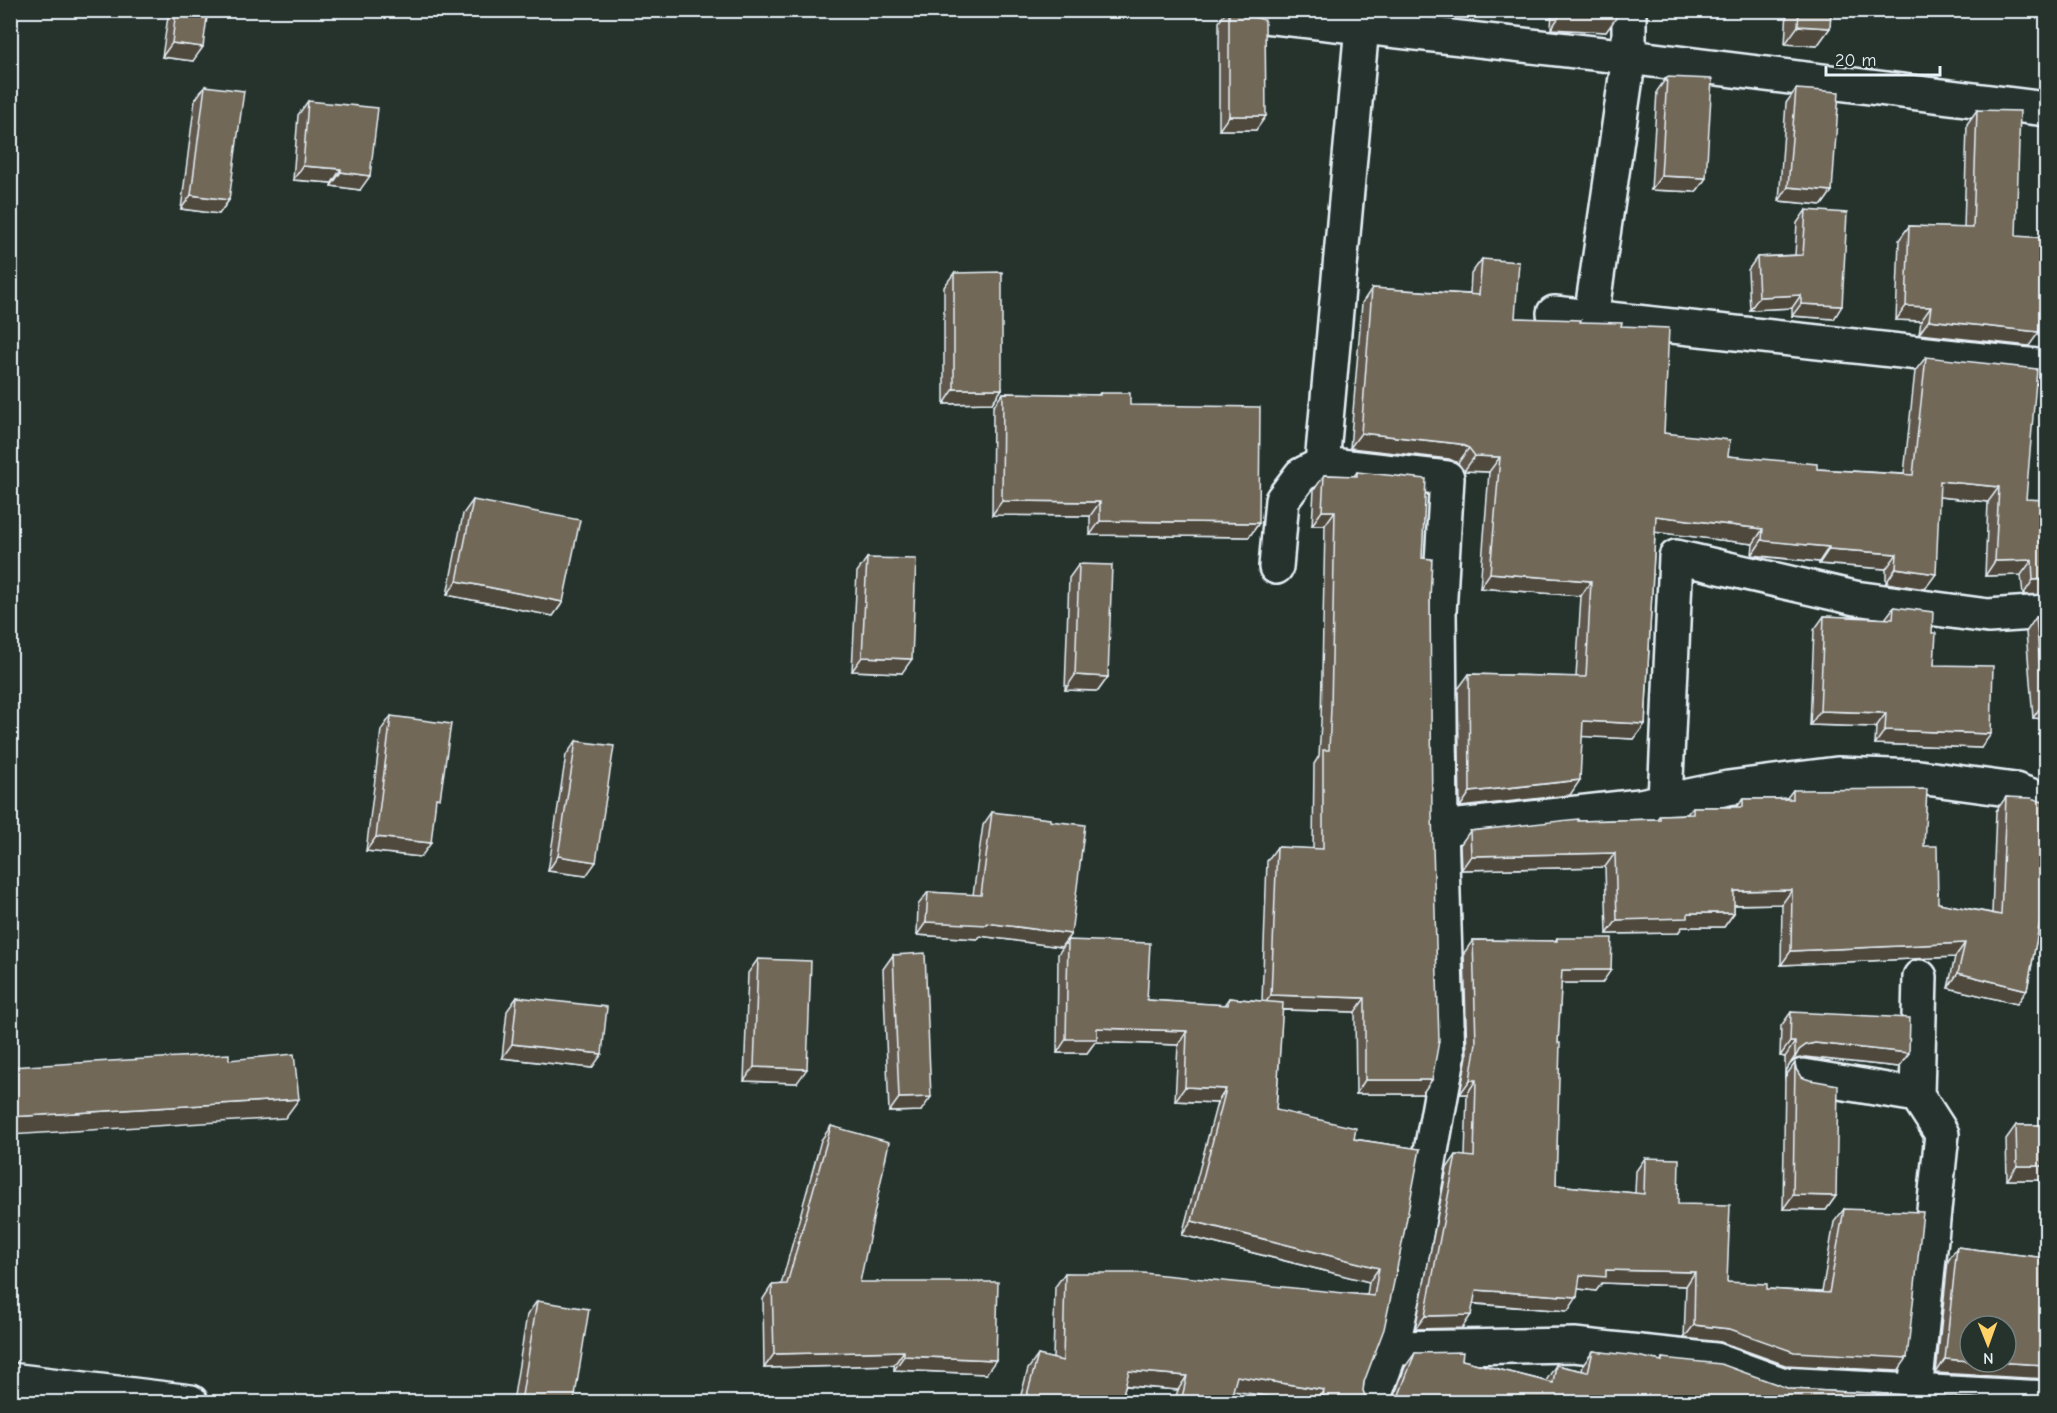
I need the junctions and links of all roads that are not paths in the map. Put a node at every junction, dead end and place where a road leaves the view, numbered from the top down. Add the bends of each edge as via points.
1 (1629, 10) edge
2 (1246, 14) edge
3 (1362, 26) junction
4 (1629, 57) junction
5 (2046, 109) edge
6 (1554, 313) dead end
7 (1591, 317) junction
8 (2046, 367) edge
9 (1322, 464) junction
10 (1276, 567) dead end
11 (2046, 612) edge
12 (1665, 800) junction
13 (2046, 801) edge
14 (1441, 828) junction
15 (1920, 977) dead end
16 (1803, 1076) edge
17 (1917, 1095) junction
18 (1392, 1348) junction
19 (10, 1380) edge
20 (1915, 1391) junction
21 (2046, 1398) edge
22 (191, 1402) edge
23 (1372, 1402) edge

1 - 4 street
2 - 3 street
3 - 4 street
3 - 9 street
4 - 5 street
4 - 7 street
6 - 7 street
7 - 8 street
9 - 10 street via 1301,475 1282,500
9 - 14 street via 1447,478 1439,613
11 - 12 street via 1988,616 1866,599 1676,557
12 - 13 street via 1837,774 1930,779 2015,790
12 - 14 street
14 - 18 street via 1448,1057
15 - 17 street
16 - 17 street
17 - 20 street via 1942,1134
18 - 20 street via 1574,1345 1715,1360 1780,1384
18 - 23 street
19 - 22 street
20 - 21 street

